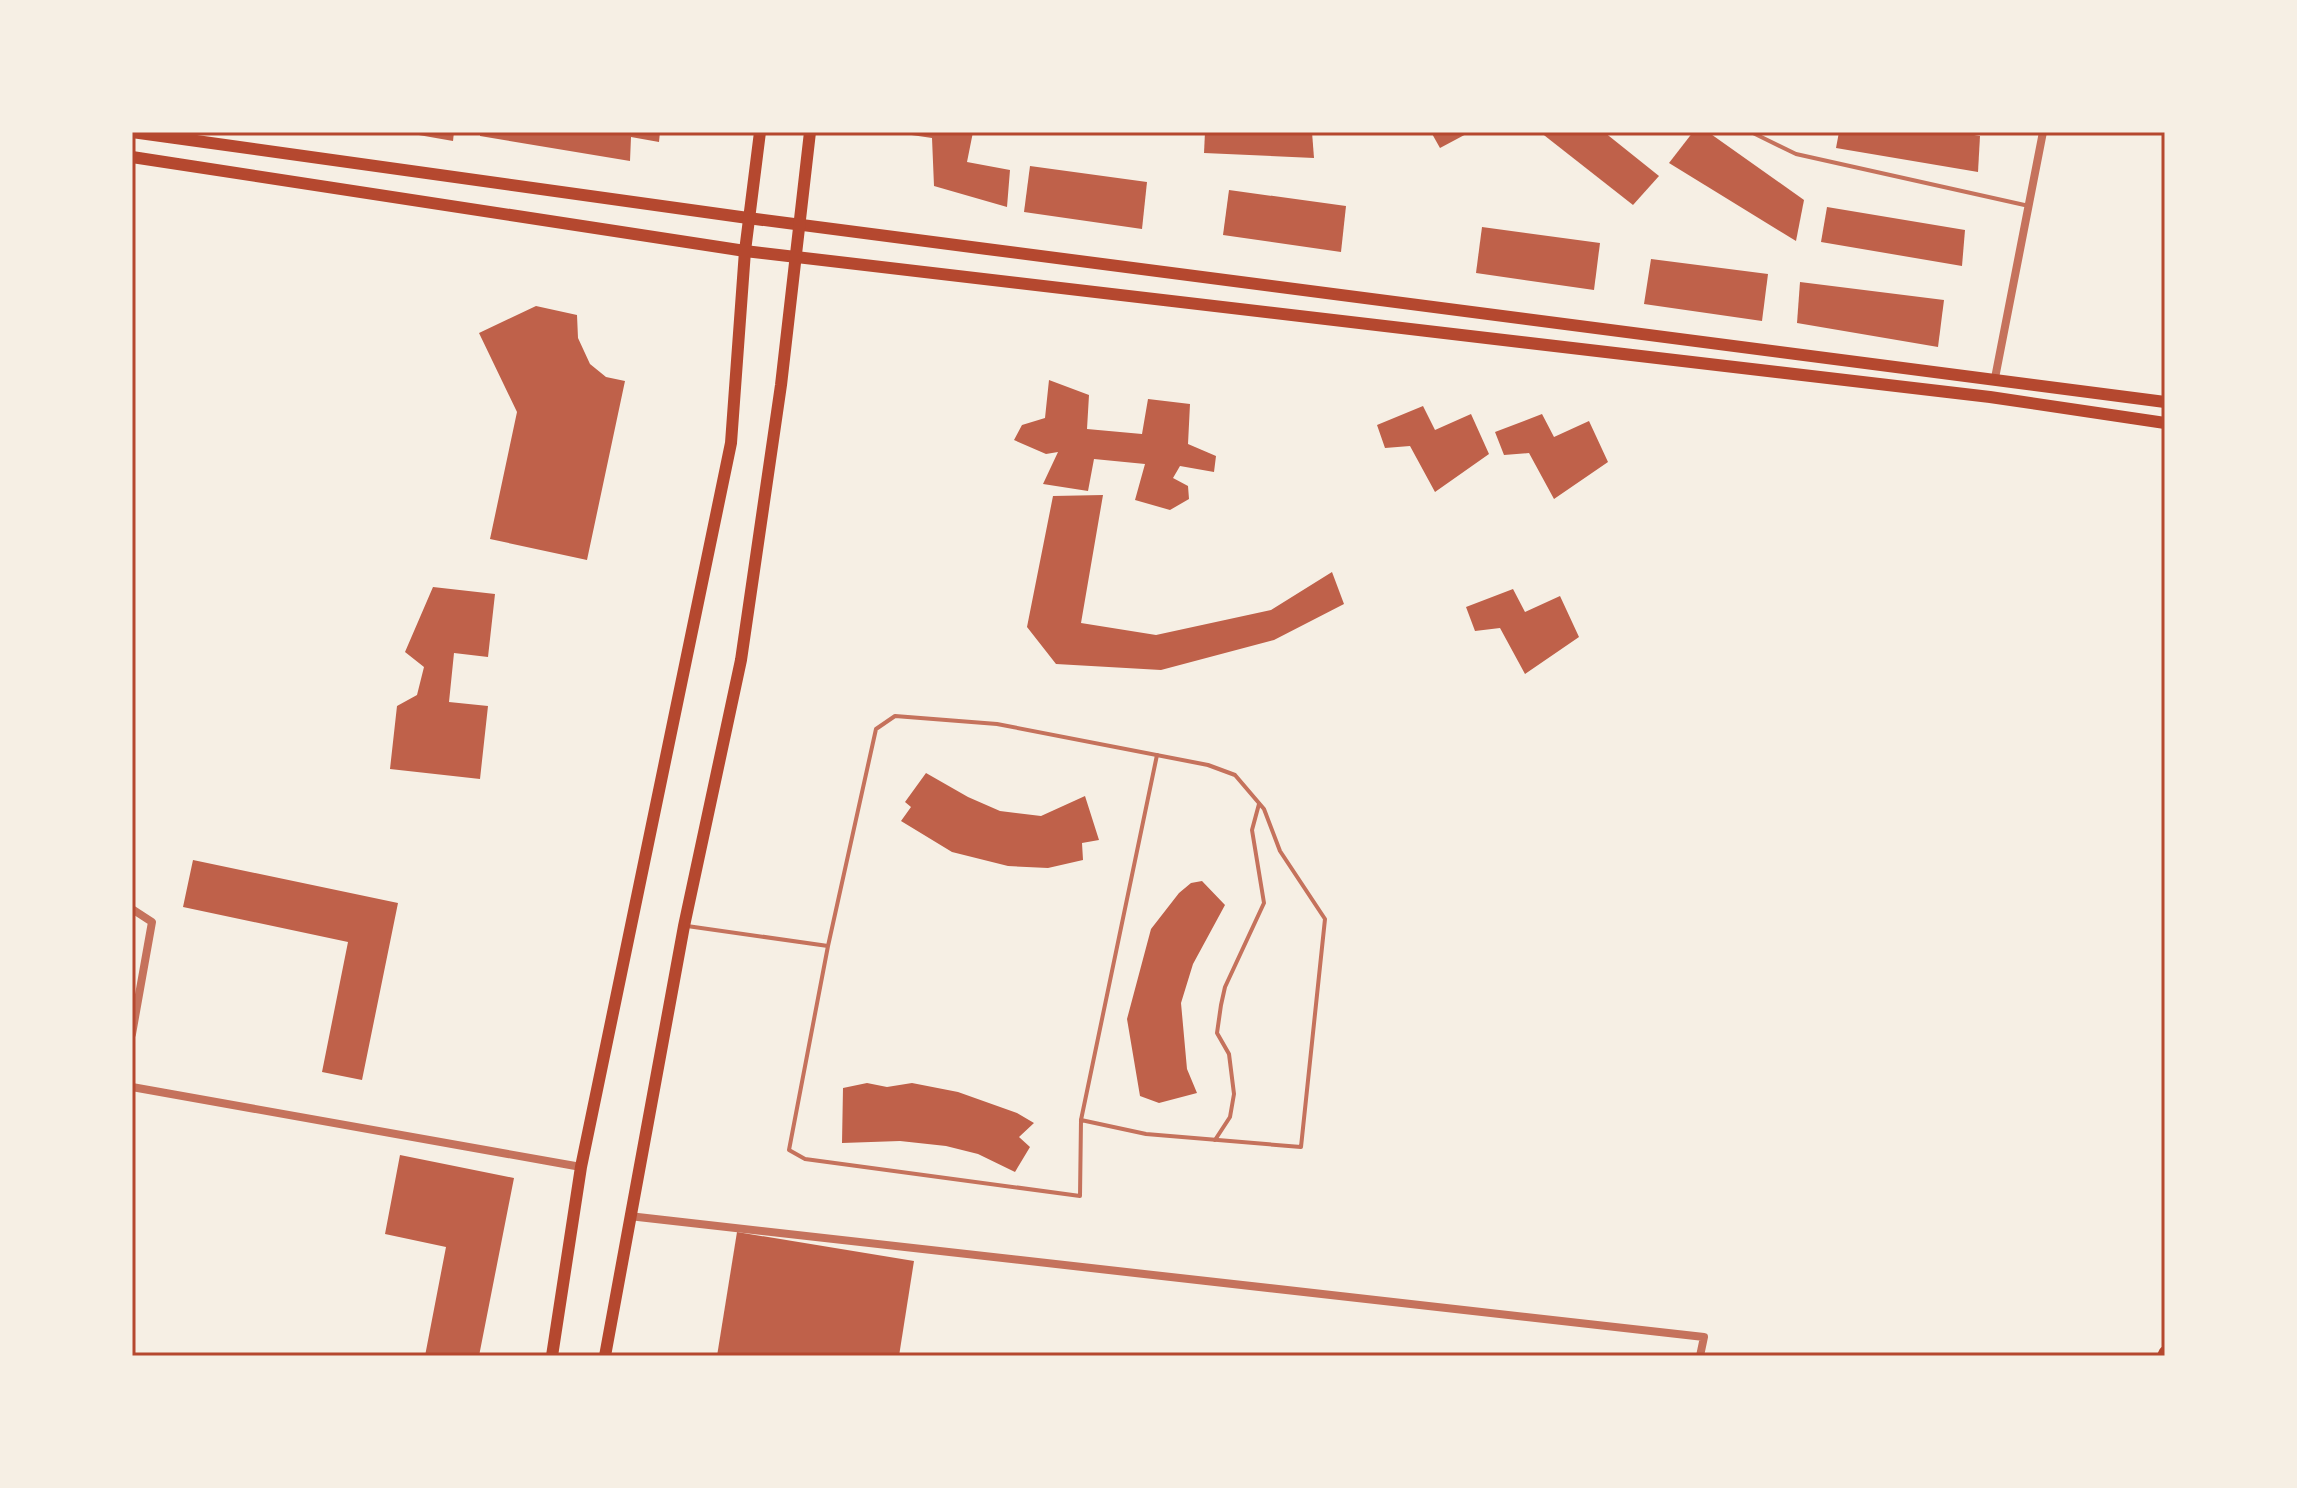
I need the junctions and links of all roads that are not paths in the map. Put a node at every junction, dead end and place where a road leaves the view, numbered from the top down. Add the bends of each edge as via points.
1 (132, 132) edge
2 (760, 132) edge
3 (810, 132) edge
4 (1751, 132) edge
5 (2043, 132) edge
6 (132, 157) edge
7 (2029, 206) junction
8 (748, 218) junction
9 (799, 223) junction
10 (745, 251) junction
11 (796, 257) junction
12 (1995, 378) junction
13 (2165, 402) edge
14 (2165, 423) edge
15 (1157, 755) junction
16 (1259, 804) junction
17 (132, 909) edge
18 (684, 926) junction
19 (828, 946) junction
20 (132, 1034) edge
21 (132, 1087) edge
22 (1081, 1120) junction
23 (1215, 1140) junction
24 (581, 1167) junction
25 (629, 1216) junction
26 (552, 1356) edge
27 (605, 1356) edge
28 (1700, 1356) edge

1 - 8 main road
2 - 8 main road
3 - 9 main road
4 - 7 lane via 1796,154
5 - 7 street
6 - 10 main road
7 - 12 street
8 - 9 main road
8 - 10 main road
9 - 11 main road
9 - 12 main road
10 - 11 main road
10 - 24 main road via 731,443
11 - 14 main road via 1974,395
11 - 18 main road via 741,660
12 - 13 main road
15 - 16 lane via 1235,775
15 - 19 lane via 997,724 895,716 876,729
15 - 22 lane
16 - 23 lane via 1252,830 1264,903 1221,1005 1217,1033 1229,1054 1234,1094 1230,1117
16 - 23 lane via 1280,851 1325,919 1306,1121 1301,1147
17 - 20 street via 152,922
18 - 19 lane
18 - 25 main road
19 - 22 lane via 789,1150 834,1164 1080,1196
21 - 24 street
22 - 23 lane via 1146,1134
24 - 26 main road
25 - 27 main road
25 - 28 street via 1704,1337

